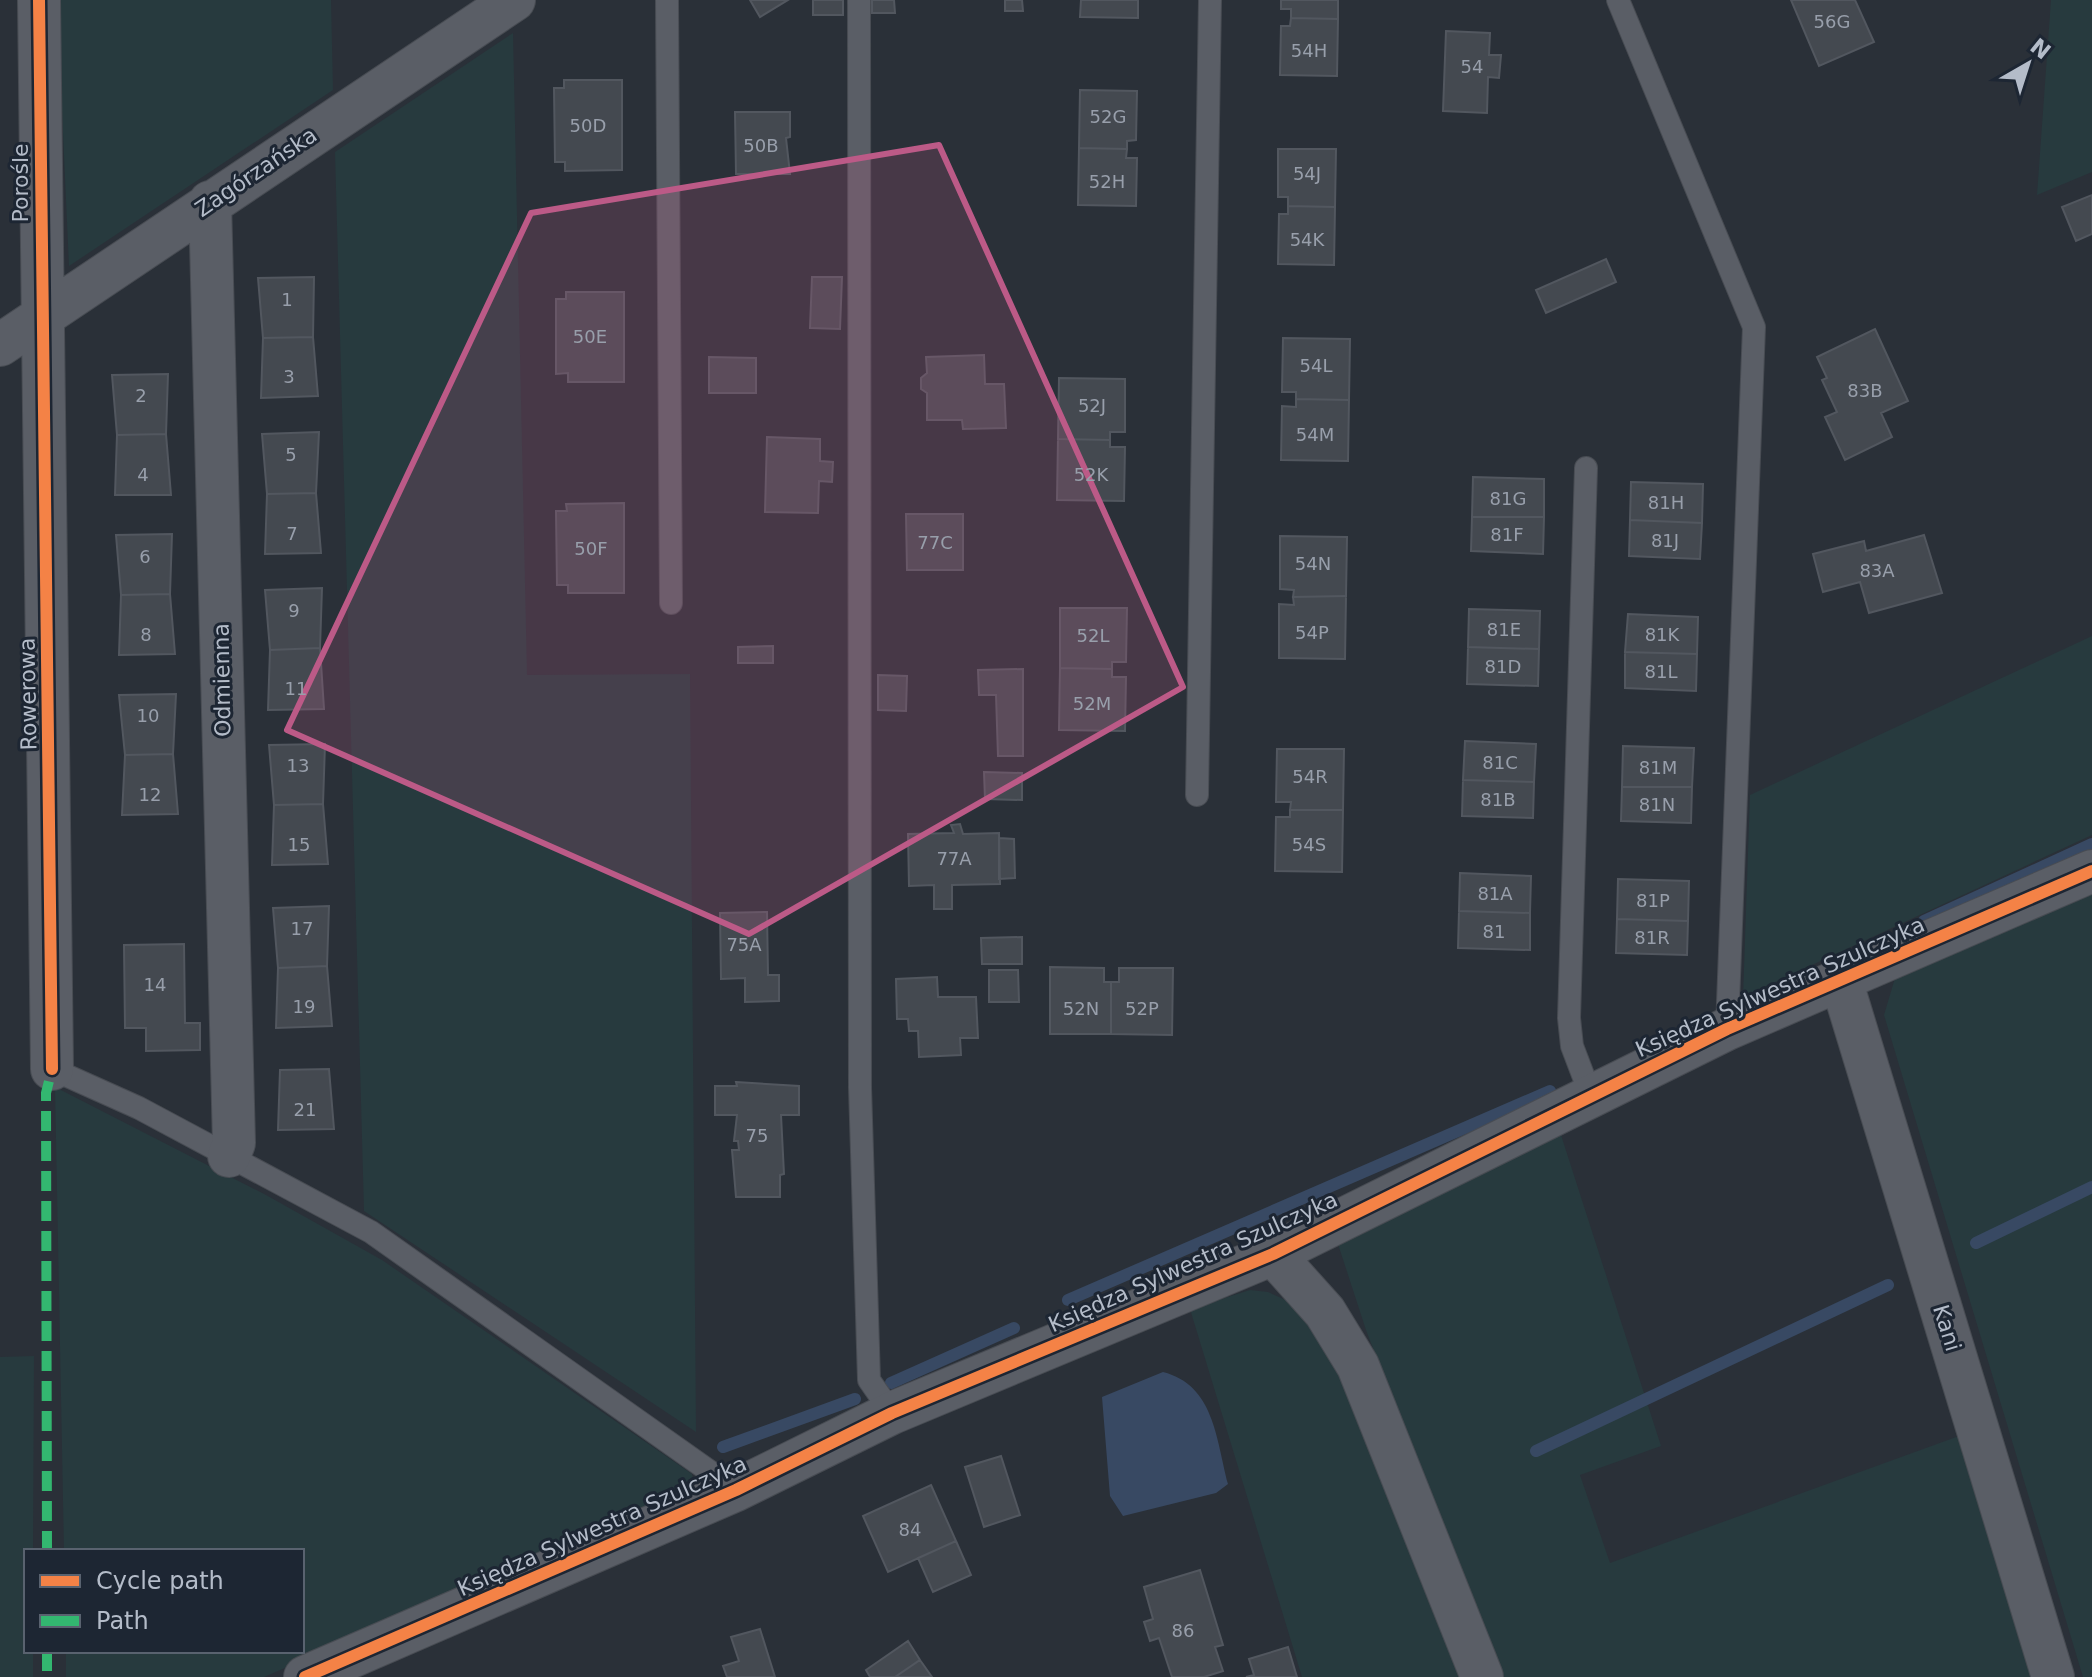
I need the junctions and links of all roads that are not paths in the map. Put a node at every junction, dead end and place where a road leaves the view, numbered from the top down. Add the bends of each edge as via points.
1 (39, 0) edge
2 (667, 0) edge
3 (859, 0) edge
4 (1210, 0) edge
5 (1618, 0) edge
6 (507, 2) edge
7 (210, 202) junction
8 (40, 319) junction
9 (0, 345) edge
10 (1586, 468) dead end
11 (671, 603) dead end
12 (1197, 795) dead end
13 (2092, 871) edge
14 (1841, 980) junction
15 (1727, 1029) junction
16 (52, 1069) joint
17 (1591, 1096) junction
18 (229, 1156) junction
19 (1273, 1254) junction
20 (892, 1413) junction
21 (736, 1490) junction
22 (305, 1677) edge
23 (1482, 1677) edge
24 (2053, 1677) edge

1 - 8 street, Porośle
2 - 11 lane
3 - 20 lane via 860,1087 869,1380
4 - 12 lane
5 - 15 lane via 1754,327
6 - 7 street, Zagórzańska
7 - 8 street, Zagórzańska
7 - 18 street, Odmienna via 234,1143
8 - 9 street, Zagórzańska
8 - 16 street, Rowerowa
10 - 17 lane via 1569,1018 1572,1046
13 - 14 street, Księdza Sylwestra Szulczyka
14 - 15 street, Księdza Sylwestra Szulczyka
14 - 24 street, Kani
15 - 17 street, Księdza Sylwestra Szulczyka
16 - 18 lane
17 - 19 street, Księdza Sylwestra Szulczyka
18 - 21 lane via 371,1232
19 - 20 street, Księdza Sylwestra Szulczyka
19 - 23 street via 1325,1312 1358,1366
20 - 21 street, Księdza Sylwestra Szulczyka
21 - 22 street, Księdza Sylwestra Szulczyka

